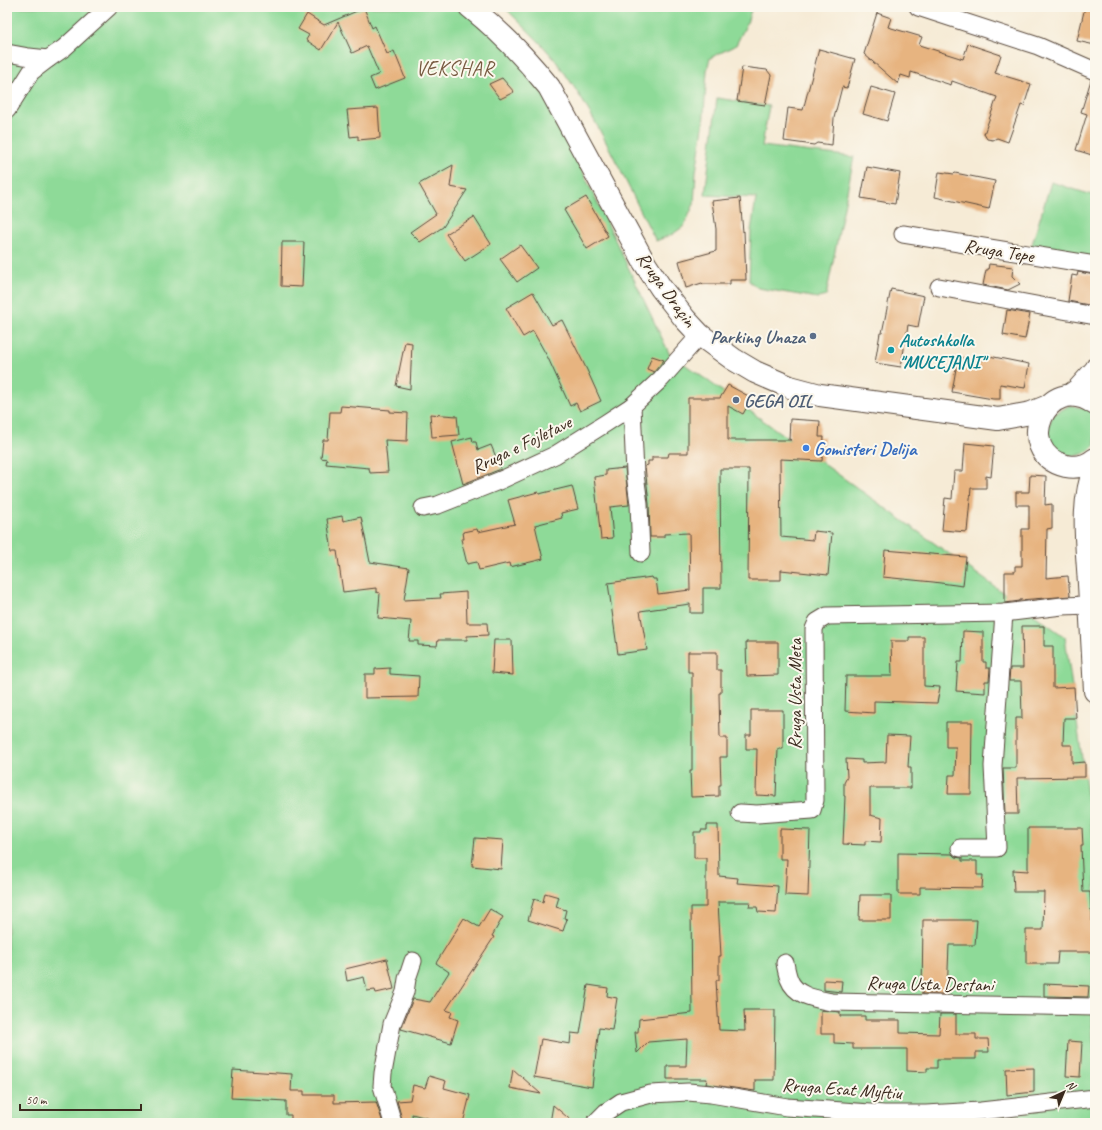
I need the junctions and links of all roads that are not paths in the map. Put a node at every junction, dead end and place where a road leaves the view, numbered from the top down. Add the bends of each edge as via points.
1 (109, 7) edge
2 (470, 7) edge
3 (918, 7) edge
4 (7, 53) edge
5 (48, 59) junction
6 (1095, 71) edge
7 (7, 110) edge
8 (903, 234) dead end
9 (1095, 265) edge
10 (939, 287) dead end
11 (1095, 316) edge
12 (700, 335) junction
13 (1095, 367) edge
14 (1095, 396) edge
15 (1055, 402) junction
16 (1095, 404) edge
17 (632, 406) junction
18 (998, 419) junction
19 (1040, 445) junction
20 (1095, 459) edge
21 (1060, 464) junction
22 (1095, 467) edge
23 (423, 508) dead end
24 (1086, 524) junction
25 (641, 553) dead end
26 (1090, 605) junction
27 (1004, 613) junction
28 (1093, 630) edge
29 (1095, 691) edge
30 (740, 813) dead end
31 (960, 848) dead end
32 (413, 961) dead end
33 (785, 963) dead end
34 (1095, 1007) edge
35 (1095, 1098) edge
36 (393, 1123) edge
37 (595, 1123) edge

1 - 5 street via 64,48
2 - 12 main road, Rruga Draçin via 506,37 549,87 644,262 680,313
3 - 6 street via 1038,46
4 - 5 street
5 - 7 street via 31,72
8 - 9 street, Rruga Tepe
10 - 11 street
12 - 17 street, Rruga e Fojletave via 661,380
12 - 18 main road, Rruga Draçin via 755,372 797,389 820,395
13 - 14 street
13 - 15 street via 1076,388
15 - 16 main road via 1076,396
15 - 18 main road, Rruga Draçin via 1031,413
15 - 19 main road via 1042,414 1038,435
17 - 23 street, Rruga e Fojletave via 555,455 501,480 438,505
17 - 25 street
18 - 19 main road, Rruga Draçin via 1031,435
19 - 21 main road via 1052,460
20 - 21 main road via 1082,466
21 - 24 main road via 1078,495
22 - 24 main road via 1087,495
24 - 26 main road
26 - 27 street, Rruga Usta Meta
26 - 28 main road
27 - 30 street, Rruga Usta Meta via 827,616 817,622 814,629 815,800 812,810
27 - 31 street via 993,766 997,848
28 - 29 main road
32 - 36 street via 405,992 392,1024 383,1073 382,1086
33 - 34 street, Rruga Usta Destani via 789,980 800,993 813,999 831,1002
35 - 37 street, Rruga Esat Myftiu via 981,1111 884,1114 787,1107 688,1092 652,1094 621,1102

